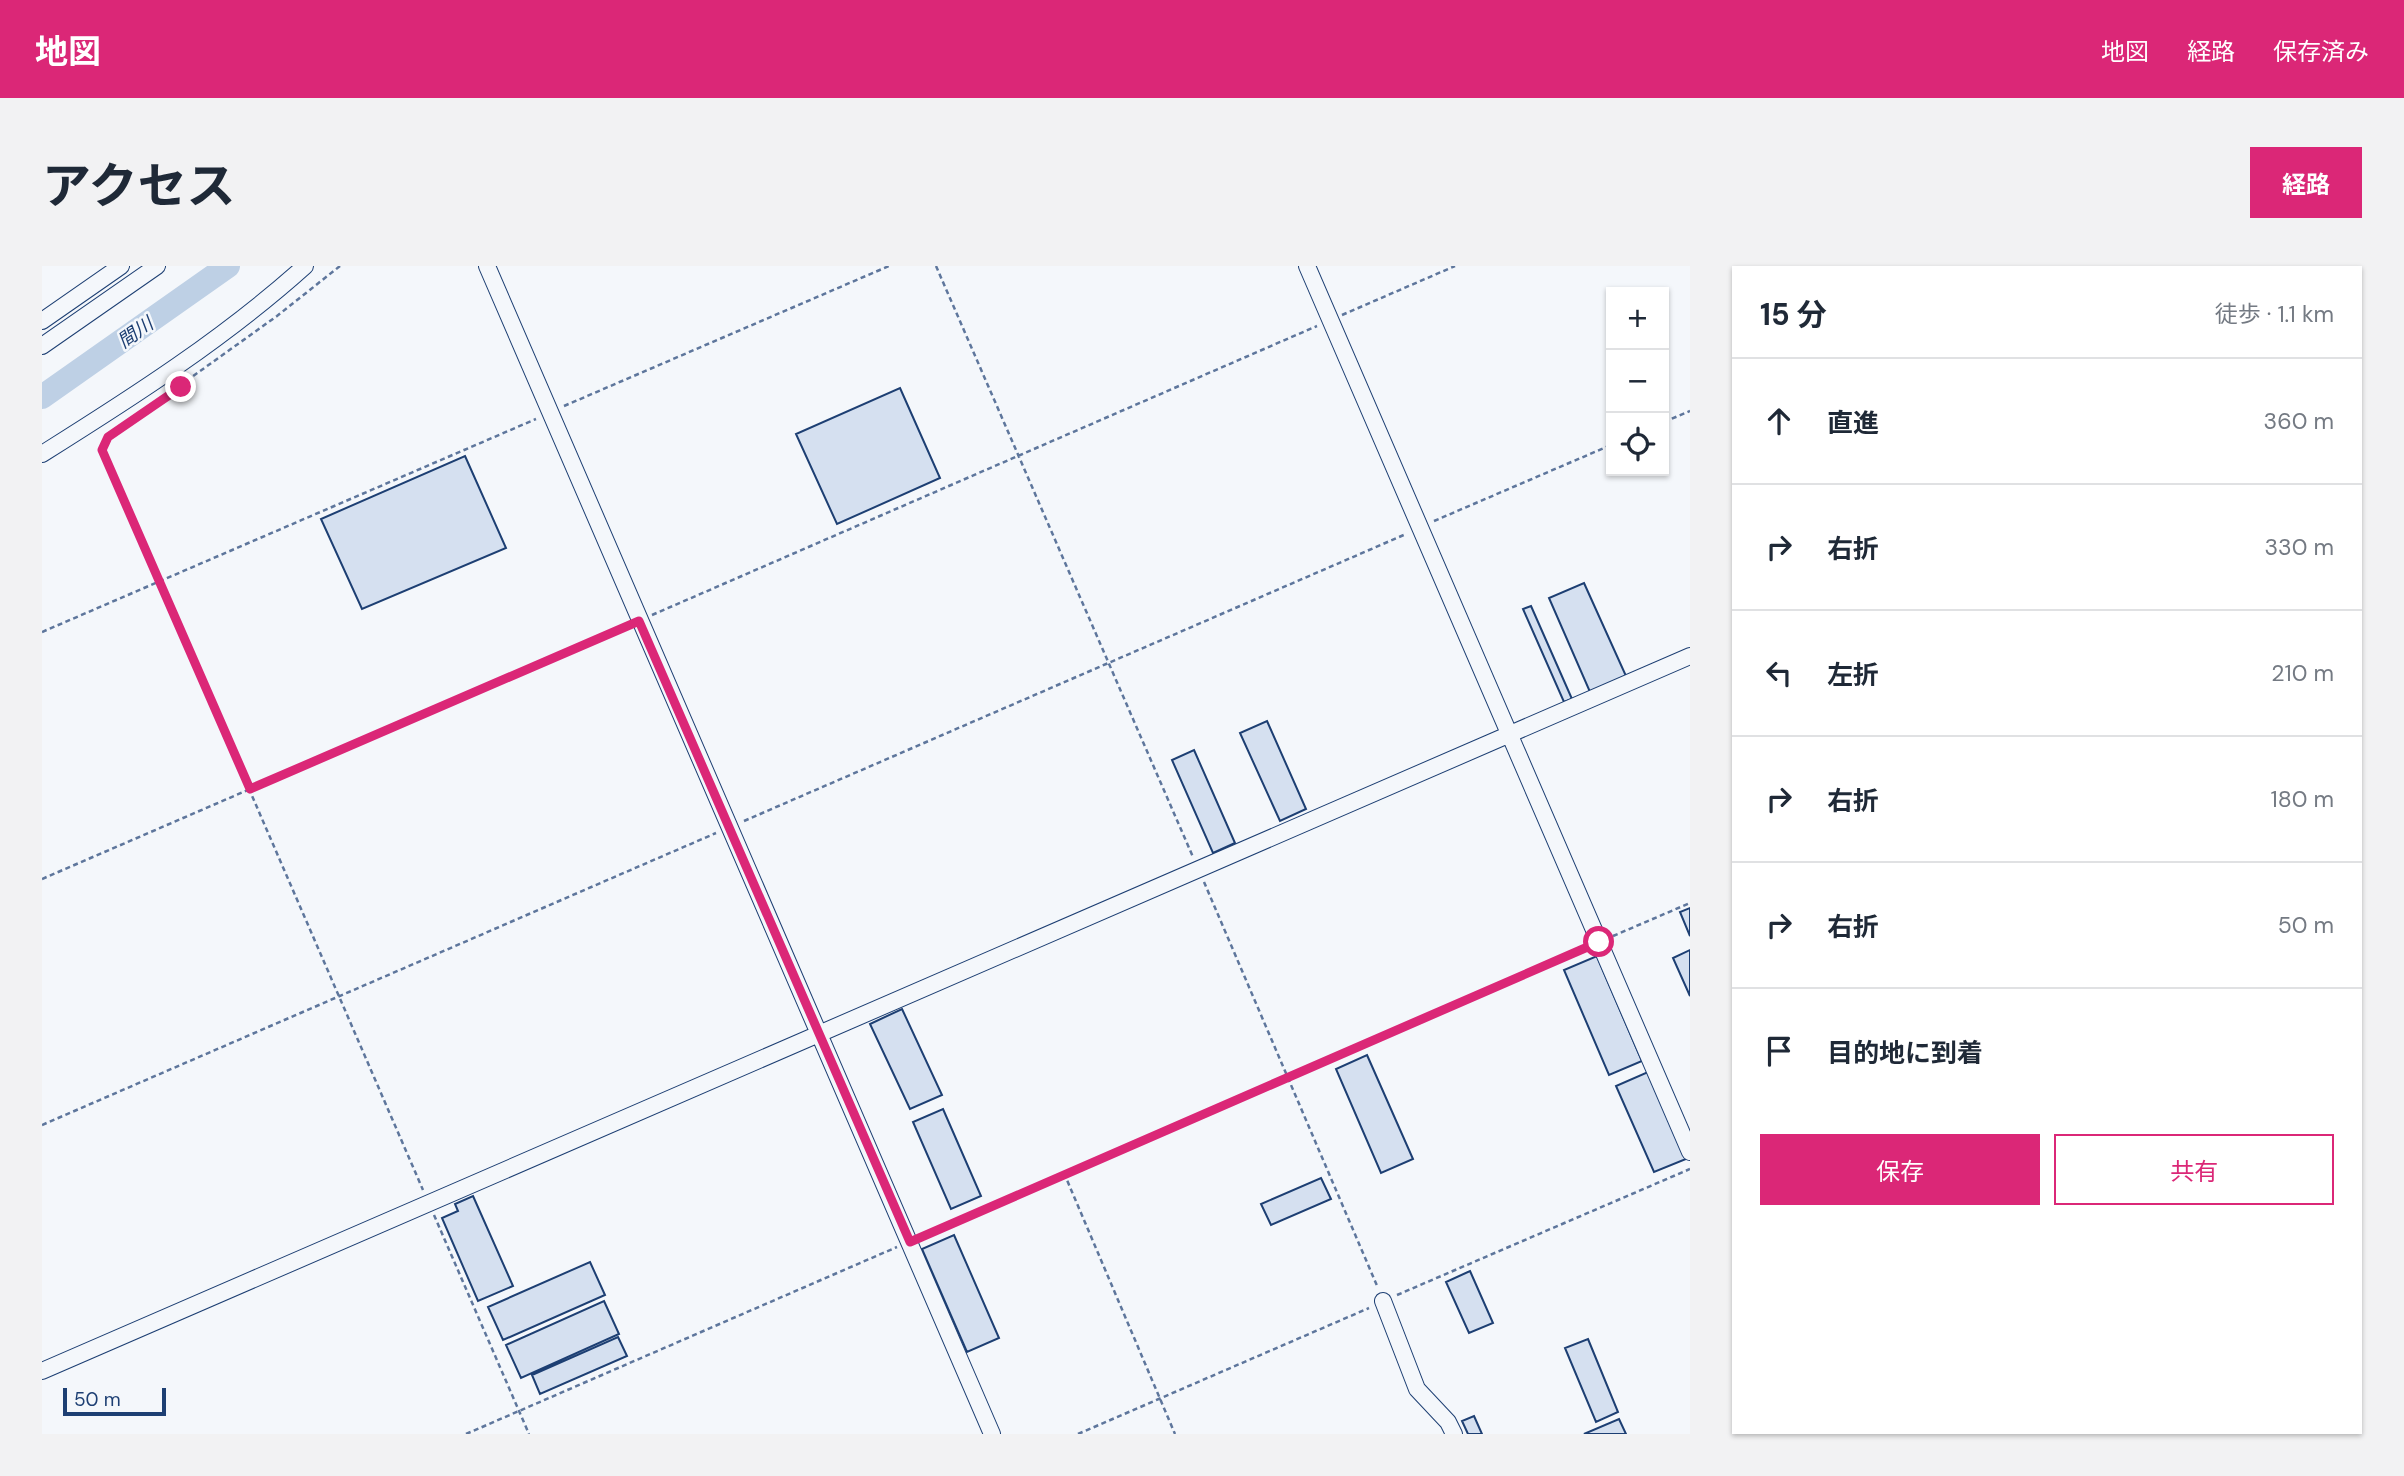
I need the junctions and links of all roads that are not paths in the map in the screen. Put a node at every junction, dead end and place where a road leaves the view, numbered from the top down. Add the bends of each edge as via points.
1 (121, 266) edge
2 (157, 266) edge
3 (305, 266) edge
4 (487, 266) edge
5 (1307, 266) edge
6 (42, 321) edge
7 (42, 346) edge
8 (42, 454) edge
9 (1690, 656) edge
10 (1510, 734) junction
11 (818, 1036) junction
12 (1690, 1152) edge
13 (1383, 1301) road end
14 (42, 1371) edge
15 (992, 1434) edge
16 (1454, 1434) edge

1 - 6 street
2 - 7 street
3 - 8 street via 208,344
4 - 11 street
5 - 10 street
9 - 10 street
10 - 11 street
10 - 12 street
11 - 14 street
11 - 15 street
13 - 16 street via 1417,1389

